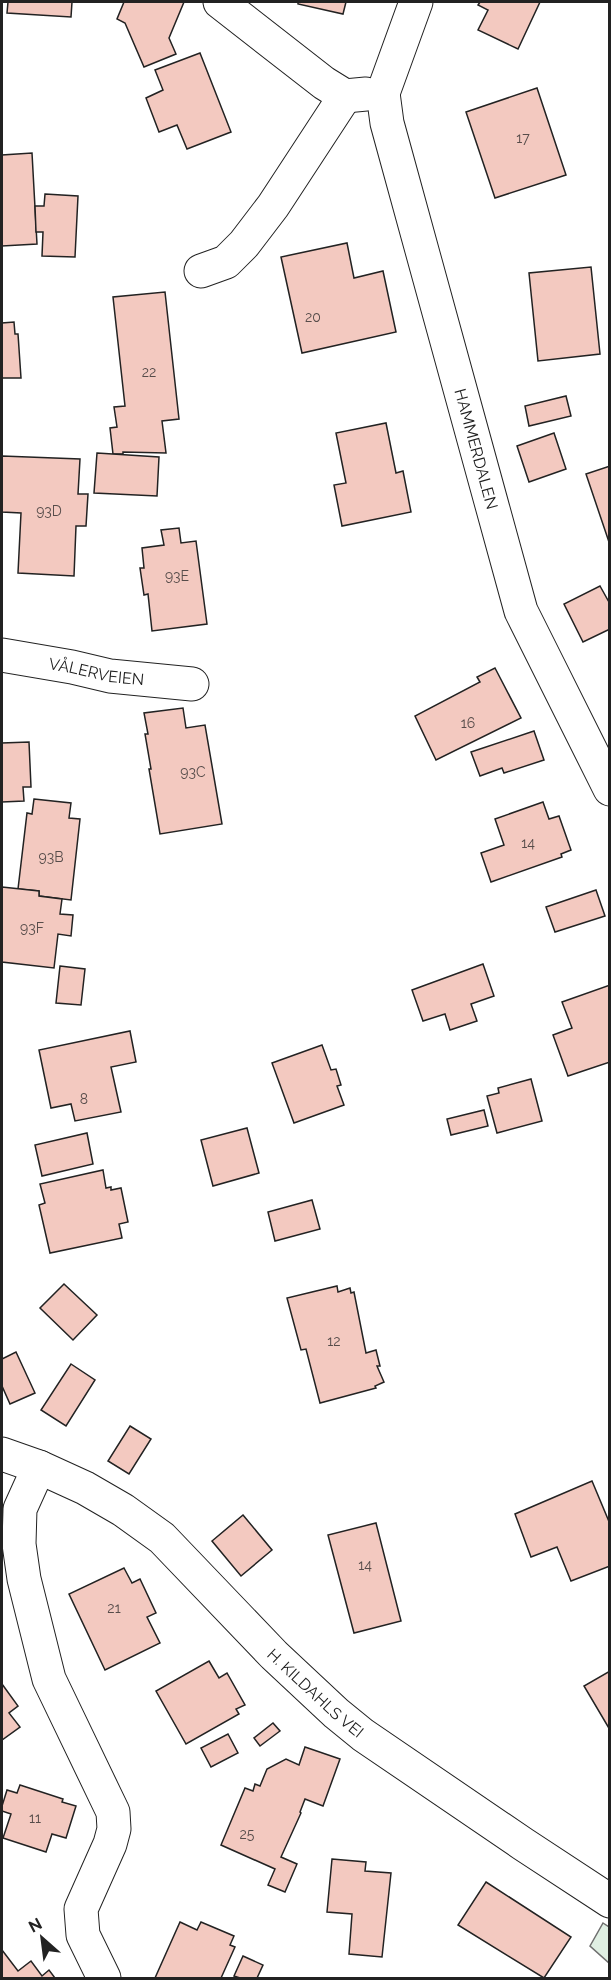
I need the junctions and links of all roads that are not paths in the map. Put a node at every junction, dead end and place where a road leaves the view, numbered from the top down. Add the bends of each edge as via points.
1 (220, 2) edge
2 (416, 2) edge
3 (383, 93) junction
4 (345, 96) junction
5 (201, 271) dead end
6 (2, 655) edge
7 (192, 684) dead end
8 (609, 789) edge
9 (2, 1454) edge
10 (39, 1467) junction
11 (609, 1901) edge
12 (104, 1978) edge

1 - 4 street
2 - 3 street, HAMMERDALEN
3 - 4 street
3 - 8 street, HAMMERDALEN via 390,135 521,610
4 - 5 street via 244,244 226,262
6 - 7 street, VÅLERVEIEN via 110,676
9 - 10 street, H. KILDAHLS VEI
10 - 11 street, H. KILDAHLS VEI via 85,1488 162,1538 261,1642 363,1735
10 - 12 street via 20,1509 24,1579 49,1679 113,1812 110,1844 81,1909 83,1935

